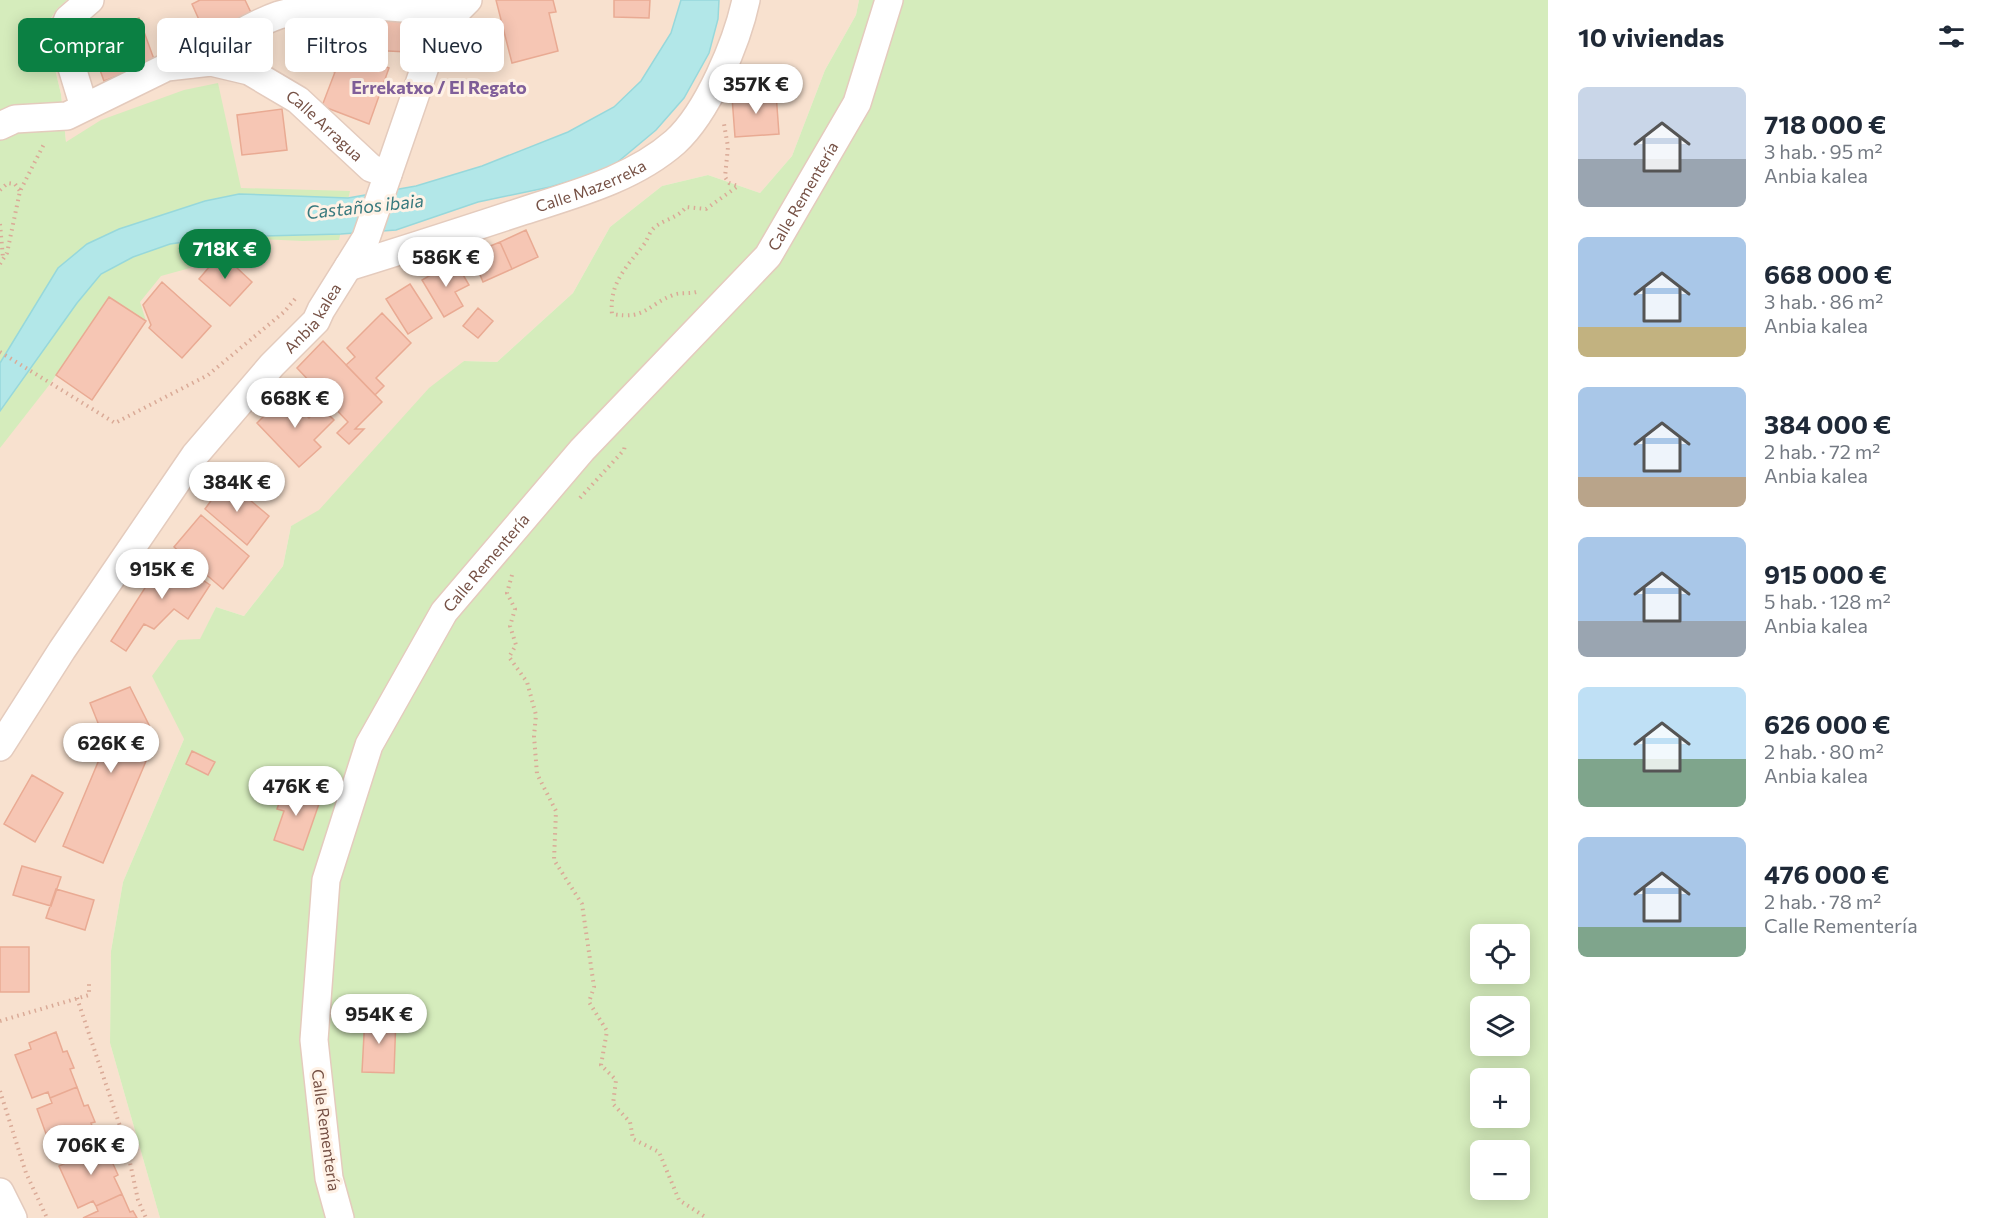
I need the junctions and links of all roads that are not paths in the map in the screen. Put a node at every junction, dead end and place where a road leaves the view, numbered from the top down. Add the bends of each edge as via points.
1 (90, 0) edge
2 (746, 0) edge
3 (890, 0) edge
4 (456, 6) edge
5 (273, 18) edge
6 (157, 72) edge
7 (251, 72) edge
8 (76, 111) junction
9 (0, 126) edge
10 (389, 170) junction
11 (348, 267) junction
12 (0, 747) edge
13 (0, 1192) edge
14 (13, 1218) edge
15 (340, 1218) edge

1 - 8 street via 68,19 62,35
2 - 11 street, Calle Mazerreka via 727,61 698,114 677,140 649,162 605,183
3 - 15 street, Calle Rementería via 857,103 768,256 582,450 444,612 369,745 326,879 314,1040 329,1178
4 - 5 street, Calle Arragua via 330,3
4 - 10 street, Anbia kalea via 427,61
6 - 8 street, Calle Arragua
7 - 10 street, Calle Arragua via 298,100 371,168
8 - 9 street via 15,119
10 - 11 street, Anbia kalea via 366,238
11 - 12 street, Anbia kalea via 316,321 272,365 195,455
13 - 14 street

